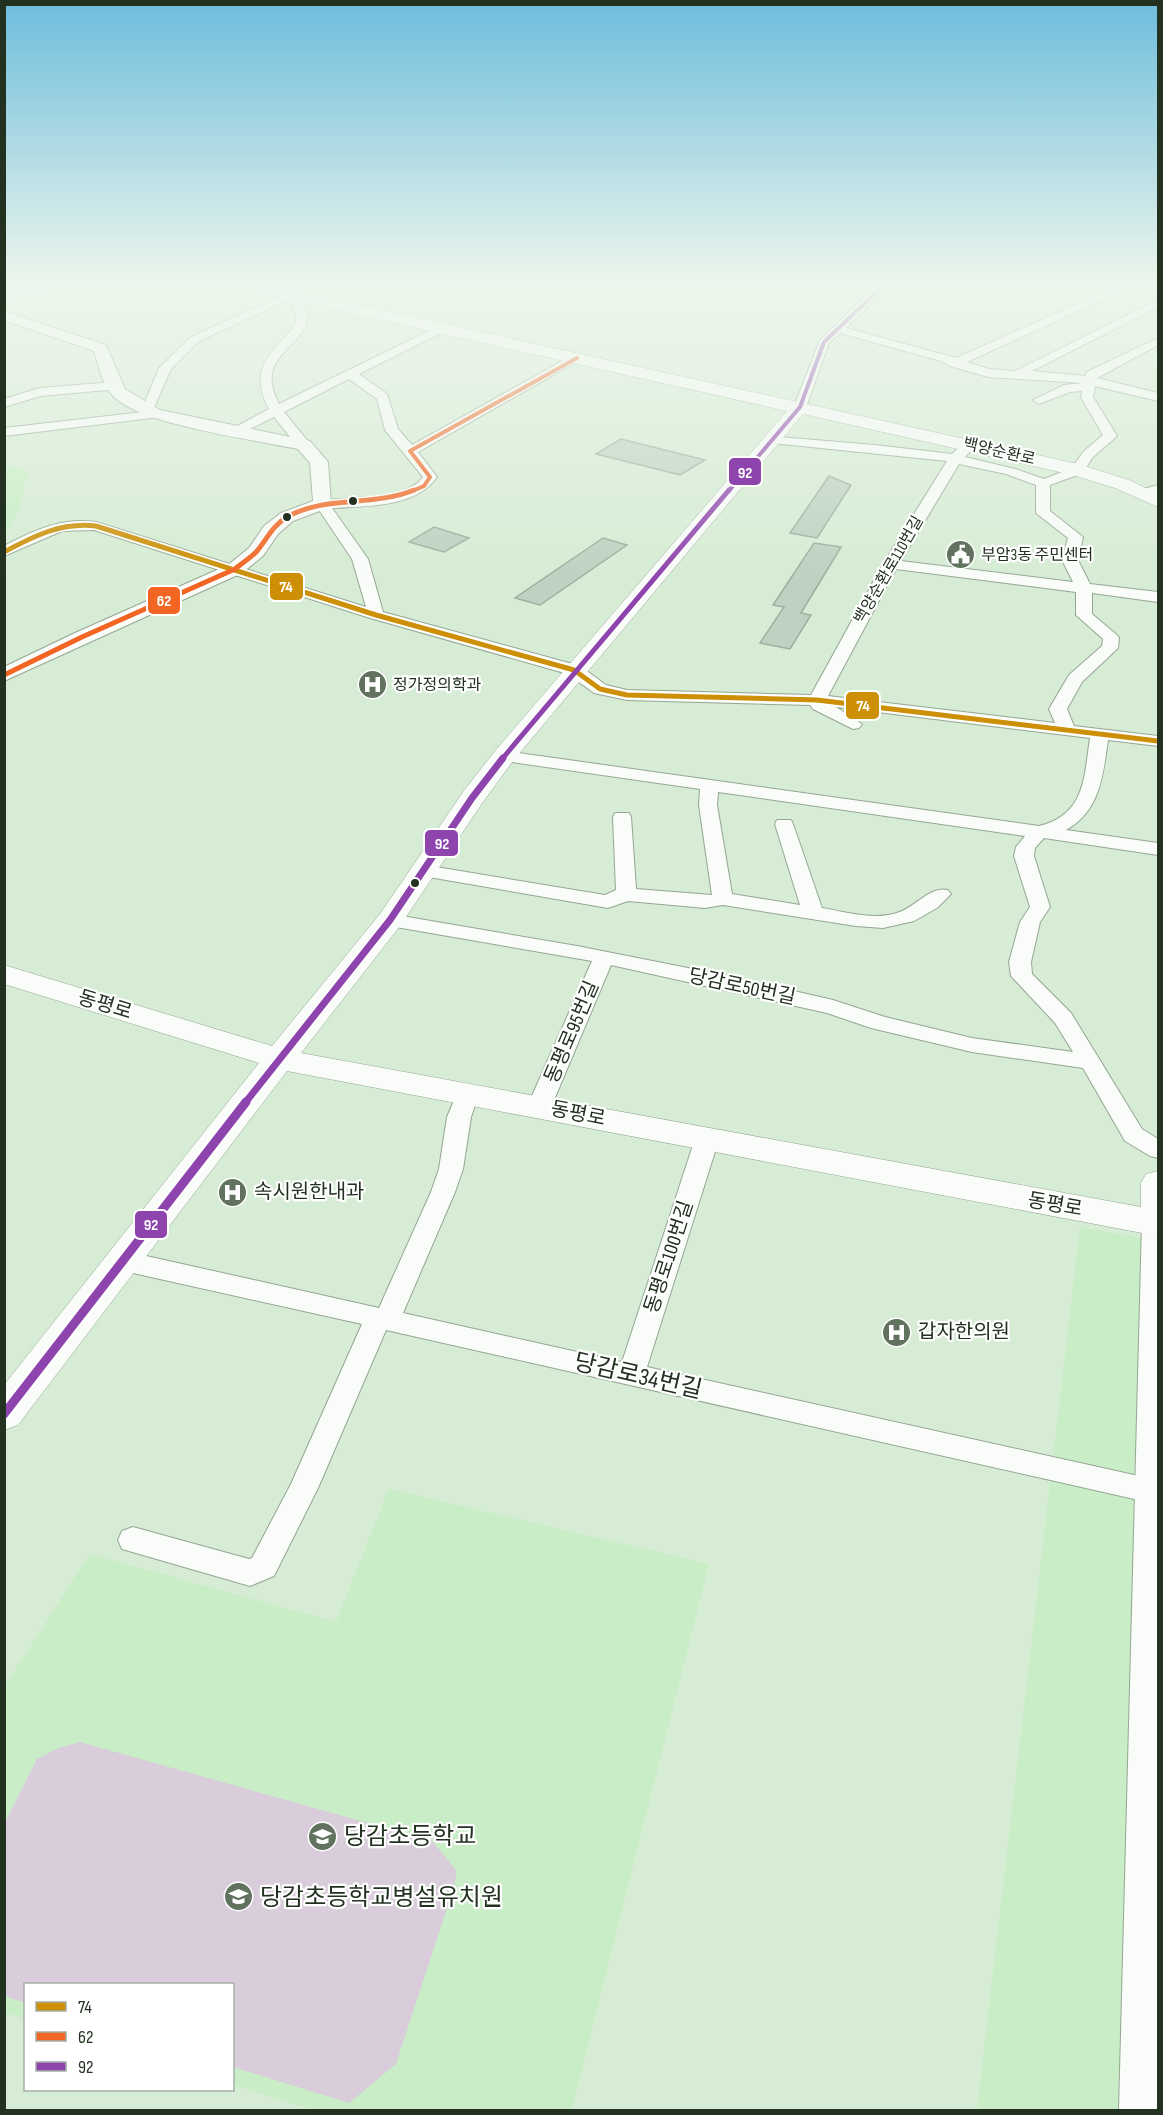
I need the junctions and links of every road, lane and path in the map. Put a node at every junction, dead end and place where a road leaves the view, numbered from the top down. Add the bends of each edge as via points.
1 (113, 382) edge
2 (161, 382) edge
3 (267, 382) edge
4 (335, 382) edge
5 (361, 382) edge
6 (534, 382) edge
7 (685, 382) edge
8 (809, 382) edge
9 (1084, 382) edge
10 (1089, 383) junction
11 (1158, 384) edge
12 (114, 386) junction
13 (1142, 392) junction
14 (1158, 397) edge
15 (1039, 400) dead end
16 (4, 403) edge
17 (800, 407) junction
18 (276, 411) junction
19 (152, 412) junction
20 (235, 431) junction
21 (4, 432) edge
22 (772, 439) junction
23 (304, 445) junction
24 (969, 445) junction
25 (410, 451) junction
26 (956, 458) junction
27 (1078, 470) junction
28 (1043, 483) junction
29 (1154, 494) edge
30 (321, 504) junction
31 (4, 552) edge
32 (891, 564) junction
33 (235, 569) junction
34 (1084, 588) junction
35 (1158, 597) edge
36 (376, 615) junction
37 (574, 670) junction
38 (4, 675) edge
39 (817, 700) junction
40 (853, 724) dead end
41 (1066, 728) junction
42 (1100, 733) junction
43 (1158, 741) edge
44 (504, 756) junction
45 (709, 784) junction
46 (622, 817) dead end
47 (784, 824) dead end
48 (1039, 832) junction
49 (1158, 849) edge
50 (424, 871) junction
51 (941, 894) dead end
52 (626, 895) junction
53 (723, 899) junction
54 (813, 913) junction
55 (390, 920) junction
56 (604, 958) junction
57 (4, 974) edge
58 (279, 1059) junction
59 (1091, 1062) junction
60 (467, 1094) junction
61 (539, 1107) junction
62 (707, 1139) junction
63 (1158, 1150) edge
64 (1158, 1183) edge
65 (1158, 1223) edge
66 (124, 1261) junction
67 (382, 1319) junction
68 (631, 1375) junction
69 (4, 1414) edge
70 (1152, 1491) junction
71 (132, 1540) dead end
72 (1143, 2110) edge

1 - 12 street
2 - 19 street
3 - 18 street via 268,399
4 - 18 street
5 - 25 street via 383,397 392,430
6 - 25 street
7 - 17 main road, 백양순환로
8 - 17 street
9 - 10 street
10 - 13 street
10 - 15 street
10 - 27 street via 1087,397 1110,436 1089,451
11 - 13 street
12 - 16 street via 40,392
12 - 19 street via 126,399
13 - 14 street
17 - 22 main road
17 - 24 main road, 백양순환로
18 - 20 street
18 - 23 street
19 - 20 street
19 - 21 street
20 - 23 street
22 - 26 street
22 - 37 main road
23 - 30 street via 319,462
24 - 26 street, 백양순환로110번길
24 - 27 main road, 백양순환로
25 - 30 street via 430,477 424,486 392,497
26 - 28 street
26 - 32 street, 백양순환로110번길
27 - 28 street
27 - 29 main road, 백양순환로
28 - 34 street via 1043,513 1076,537 1070,560
30 - 33 street via 287,517
30 - 36 street via 360,559
31 - 33 street via 60,526 77,524 122,532
32 - 34 street
32 - 39 street, 백양순환로110번길
33 - 36 street
33 - 38 street
34 - 35 street
34 - 41 street via 1084,615 1111,638 1110,648 1075,679 1066,693 1058,709
36 - 37 street
37 - 39 street via 600,689 627,695
37 - 44 main road
39 - 40 street via 819,705
39 - 41 street
41 - 42 street
42 - 43 street
42 - 48 street via 1089,799 1077,815 1054,830
44 - 45 street
44 - 50 main road
45 - 48 street
45 - 53 street via 708,805
46 - 52 street
47 - 54 street
48 - 49 street
48 - 59 street via 1029,842 1024,856 1040,907 1030,922 1020,962 1022,976 1063,1018
50 - 52 street via 608,902
50 - 55 main road
51 - 54 street via 907,917 883,922
52 - 53 street via 705,902
53 - 54 street
55 - 56 street, 당감로50번길
55 - 58 main road
56 - 59 street, 당감로50번길 via 833,1007 879,1023 972,1045
56 - 61 street, 동평로95번길
57 - 58 main road, 동평로
58 - 60 main road, 동평로
58 - 66 main road
59 - 63 street via 1133,1135
60 - 61 main road, 동평로
60 - 67 street via 443,1192
61 - 62 main road, 동평로
62 - 65 main road, 동평로
62 - 68 street, 동평로100번길
64 - 65 main road
65 - 70 street
66 - 67 street, 당감로34번길
66 - 69 main road
67 - 68 street, 당감로34번길
67 - 71 street via 263,1567 250,1573
68 - 70 street, 당감로34번길
70 - 72 street

